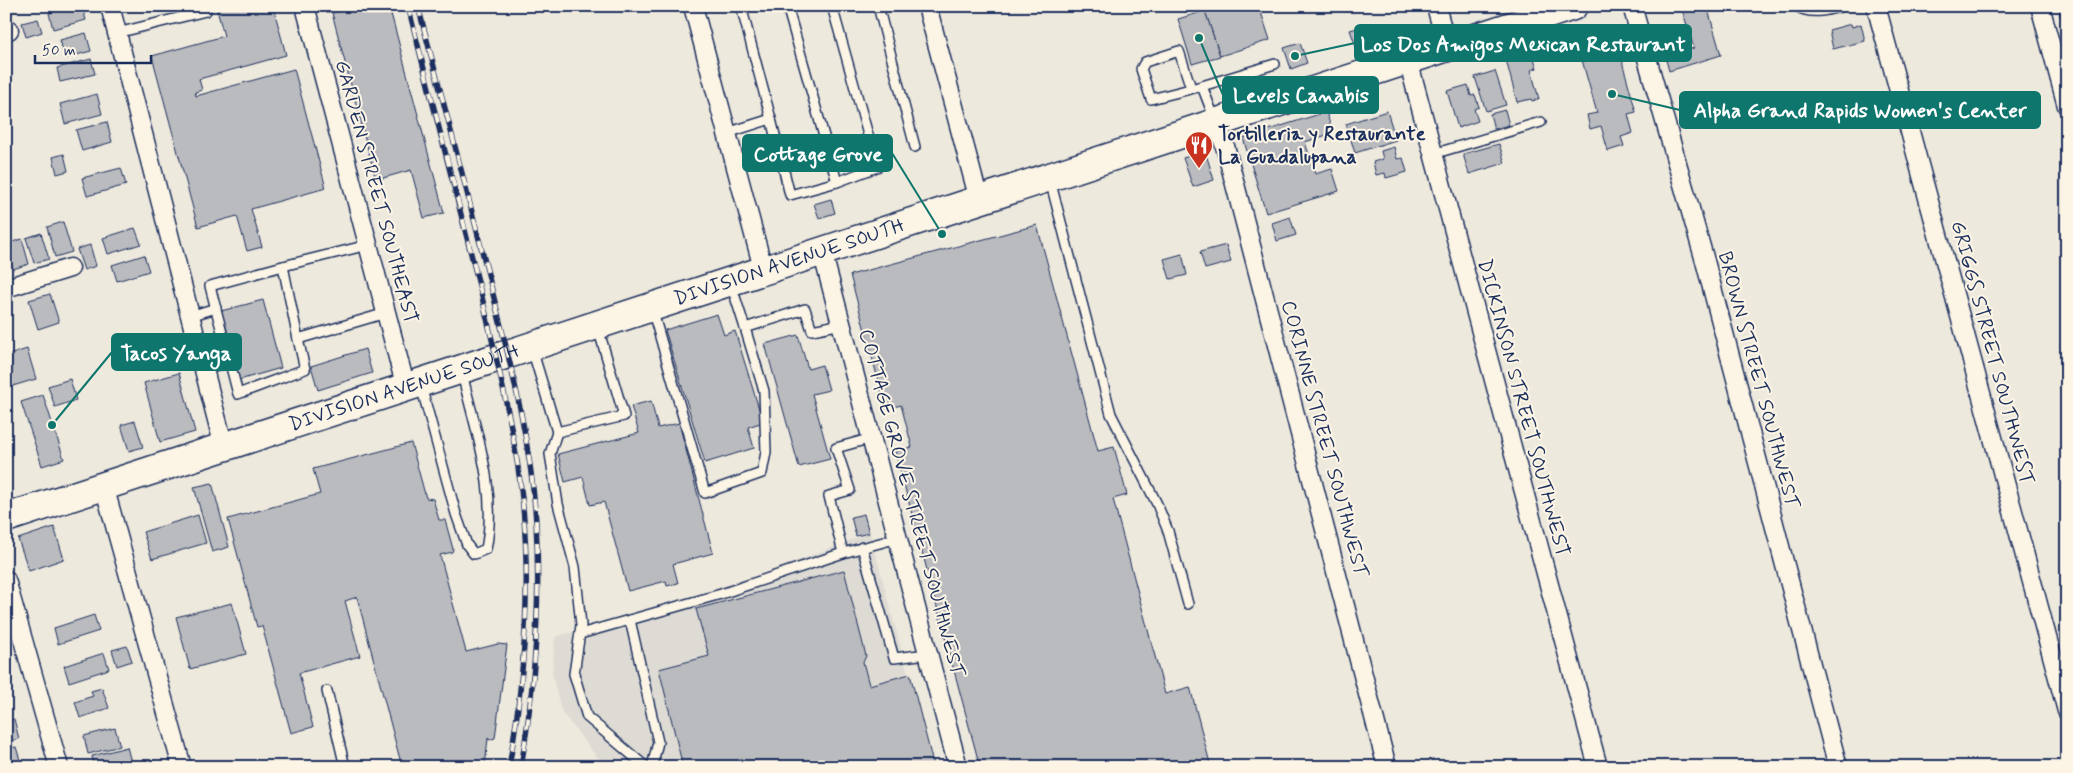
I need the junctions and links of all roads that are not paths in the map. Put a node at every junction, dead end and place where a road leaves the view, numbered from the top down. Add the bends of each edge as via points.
1 (110, 6) edge
2 (305, 6) edge
3 (693, 6) edge
4 (741, 6) edge
5 (787, 6) edge
6 (832, 6) edge
7 (878, 6) edge
8 (927, 6) edge
9 (1436, 6) edge
10 (1573, 6) edge
11 (1632, 6) edge
12 (1796, 6) edge
13 (1842, 6) edge
14 (1876, 6) edge
15 (2040, 6) edge
16 (206, 11) dead end
17 (117, 33) junction
18 (1447, 47) junction
19 (1408, 60) junction
20 (1275, 64) dead end
21 (1202, 86) junction
22 (1191, 88) junction
23 (2067, 106) edge
24 (771, 119) junction
25 (1216, 122) junction
26 (1541, 122) dead end
27 (727, 133) junction
28 (915, 147) dead end
29 (1433, 154) junction
30 (1049, 177) junction
31 (836, 182) junction
32 (979, 200) junction
33 (368, 245) junction
34 (822, 251) junction
35 (283, 266) junction
36 (70, 268) dead end
37 (764, 272) junction
38 (730, 282) junction
39 (6, 288) edge
40 (216, 308) junction
41 (652, 308) junction
42 (386, 312) junction
43 (190, 316) junction
44 (842, 324) junction
45 (597, 326) junction
46 (745, 328) junction
47 (298, 339) junction
48 (531, 347) junction
49 (230, 362) junction
50 (205, 370) junction
51 (461, 370) junction
52 (413, 385) junction
53 (558, 432) junction
54 (872, 438) junction
55 (224, 446) junction
56 (104, 486) junction
57 (6, 518) edge
58 (898, 538) junction
59 (862, 548) junction
60 (843, 553) junction
61 (6, 580) edge
62 (1188, 604) dead end
63 (630, 620) junction
64 (580, 634) junction
65 (928, 654) junction
66 (327, 691) dead end
67 (2067, 711) edge
68 (60, 767) edge
69 (182, 767) edge
70 (345, 767) edge
71 (646, 767) edge
72 (652, 767) edge
73 (958, 767) edge
74 (1387, 767) edge
75 (1598, 767) edge
76 (1838, 767) edge

1 - 17 street
2 - 33 street, GARDEN STREET SOUTHEAST
3 - 27 street
4 - 24 lane
5 - 31 lane
6 - 31 lane via 876,167
7 - 28 lane
8 - 32 street
9 - 18 street
10 - 18 main road, DIVISION AVENUE SOUTH
11 - 76 street, BROWN STREET SOUTHWEST via 1704,261
12 - 13 lane via 1806,11
14 - 67 street, GRIGGS STREET SOUTHWEST
15 - 23 street
16 - 17 lane
17 - 43 street
18 - 19 main road, DIVISION AVENUE SOUTH
19 - 25 main road, DIVISION AVENUE SOUTH
19 - 29 street, DICKINSON STREET SOUTHWEST
20 - 21 lane
21 - 22 lane
21 - 25 lane
22 - 22 lane via 1151,99 1141,69 1145,62 1178,51
24 - 27 lane
24 - 31 lane via 790,194
25 - 30 main road, DIVISION AVENUE SOUTH
25 - 74 street, CORINNE STREET SOUTHWEST via 1225,146
26 - 29 lane
27 - 37 street
29 - 75 street, DICKINSON STREET SOUTHWEST
30 - 32 main road, DIVISION AVENUE SOUTH
30 - 62 lane via 1111,414 1161,513
32 - 34 main road, DIVISION AVENUE SOUTH
33 - 35 lane
33 - 42 street, GARDEN STREET SOUTHEAST
34 - 37 main road, DIVISION AVENUE SOUTH
34 - 44 street, COTTAGE GROVE STREET SOUTHWEST
35 - 40 lane via 210,286
35 - 47 lane
36 - 39 street
37 - 38 main road, DIVISION AVENUE SOUTH
38 - 41 main road, DIVISION AVENUE SOUTH
38 - 46 lane
40 - 43 lane
40 - 49 lane
41 - 45 main road, DIVISION AVENUE SOUTH
41 - 46 lane via 705,493 762,473 766,452 764,391
42 - 47 lane
42 - 52 street, GARDEN STREET SOUTHEAST
43 - 50 street
44 - 46 lane via 812,330 805,309
44 - 54 street, COTTAGE GROVE STREET SOUTHWEST
45 - 48 main road, DIVISION AVENUE SOUTH
45 - 53 lane via 624,416
47 - 49 lane via 305,370 238,394
48 - 51 main road, DIVISION AVENUE SOUTH
48 - 53 lane
49 - 50 lane
50 - 55 street
51 - 52 main road, DIVISION AVENUE SOUTH
51 - 52 lane via 487,474 486,549 474,554 467,545
52 - 55 main road, DIVISION AVENUE SOUTH
53 - 64 lane via 550,454 558,504 575,567
54 - 58 street, COTTAGE GROVE STREET SOUTHWEST
54 - 60 lane via 836,448 850,490 829,496
55 - 56 main road, DIVISION AVENUE SOUTH
56 - 57 main road, DIVISION AVENUE SOUTH
56 - 69 street
58 - 59 lane
58 - 65 street, COTTAGE GROVE STREET SOUTHWEST
59 - 60 lane
59 - 65 lane via 894,658
60 - 63 lane via 721,594
61 - 68 street
63 - 64 lane
63 - 72 lane via 658,742
64 - 71 lane via 574,674 587,717
65 - 73 street, COTTAGE GROVE STREET SOUTHWEST
66 - 70 lane

